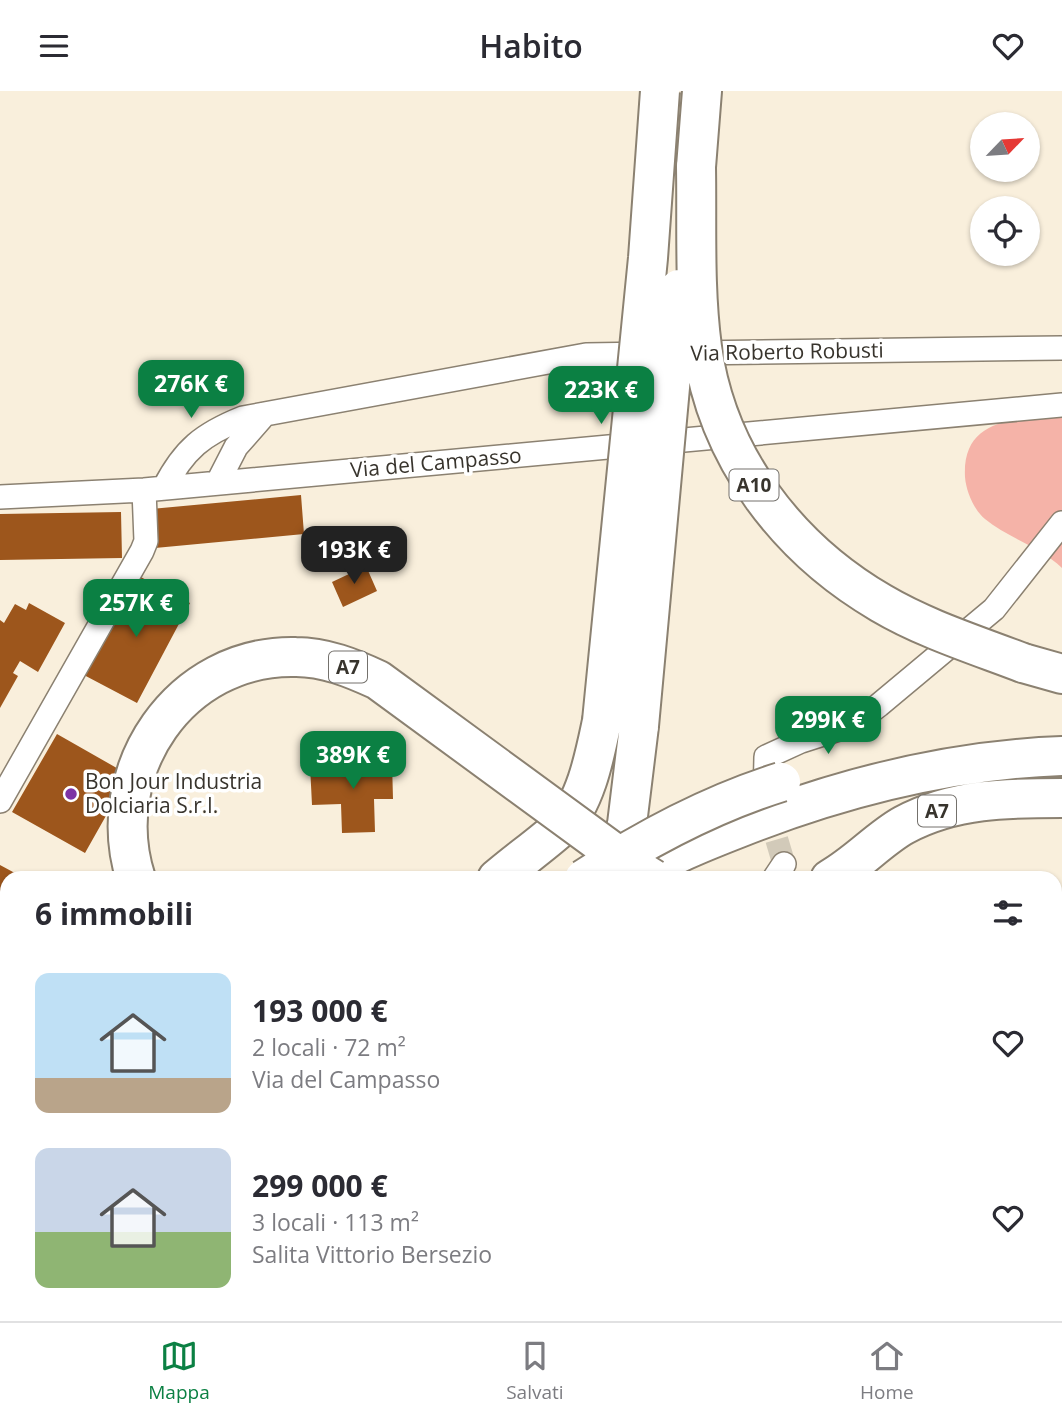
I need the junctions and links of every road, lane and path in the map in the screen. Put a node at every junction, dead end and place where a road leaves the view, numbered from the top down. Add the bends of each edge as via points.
1 (660, 91) edge
2 (702, 91) edge
3 (696, 167) junction
4 (1062, 348) edge
5 (1062, 405) edge
6 (265, 414) junction
7 (218, 482) junction
8 (154, 489) junction
9 (0, 497) edge
10 (1062, 523) edge
11 (1062, 674) edge
12 (1062, 732) edge
13 (1062, 756) edge
14 (773, 792) junction
15 (1062, 798) edge
16 (0, 801) edge
17 (134, 871) edge
18 (507, 871) edge
19 (596, 871) edge
20 (613, 871) edge
21 (640, 871) edge
22 (648, 871) edge
23 (842, 871) edge

1 - 18 highway, bridge via 602,721 593,766 563,825
2 - 3 highway, A10
3 - 11 highway, A10, bridge via 702,349 719,417 747,476 782,524 856,588 909,618
3 - 20 highway, A10, bridge via 678,295 639,726 627,824
4 - 6 street, Via Roberto Robusti via 586,355
5 - 7 street, Via del Campasso
6 - 7 street via 236,447
6 - 8 street, Via Roberto Robusti via 225,425 199,441
7 - 8 street, Via del Campasso
8 - 9 street, Via del Campasso
8 - 16 street via 142,551
10 - 14 street via 994,608 879,705 854,724 766,757
12 - 14 highway via 979,739 859,759
13 - 22 highway, A7 via 975,763 857,787 709,840
14 - 19 highway, bridge via 697,815
15 - 23 highway, A7 via 1009,798 935,811 902,826
17 - 21 highway, A7, bridge via 127,841 129,797 142,755 166,717 218,675 256,661 297,657 337,663 377,680

